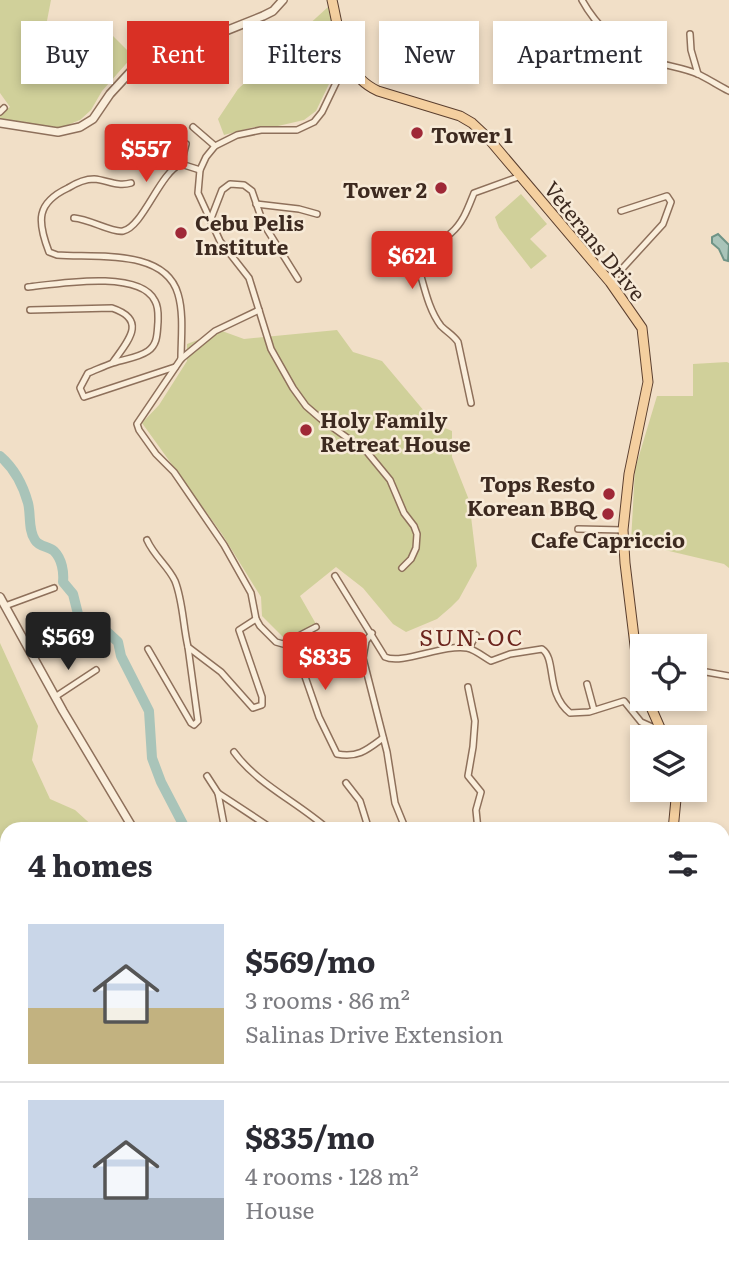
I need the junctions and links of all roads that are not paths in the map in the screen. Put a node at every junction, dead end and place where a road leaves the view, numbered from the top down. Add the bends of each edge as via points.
1 (283, 0) edge
2 (332, 0) edge
3 (582, 0) edge
4 (337, 21) edge
5 (690, 34) dead end
6 (698, 74) junction
7 (336, 84) edge
8 (365, 84) edge
9 (729, 91) edge
10 (0, 122) edge
11 (193, 127) dead end
12 (186, 144) dead end
13 (215, 146) junction
14 (181, 164) junction
15 (200, 170) junction
16 (521, 176) junction
17 (131, 183) dead end
18 (256, 204) junction
19 (621, 211) dead end
20 (317, 214) dead end
21 (74, 218) dead end
22 (211, 221) junction
23 (299, 279) dead end
24 (610, 282) junction
25 (28, 287) dead end
26 (30, 310) dead end
27 (259, 310) junction
28 (181, 359) junction
29 (113, 362) junction
30 (176, 366) junction
31 (471, 403) dead end
32 (578, 529) dead end
33 (623, 530) junction
34 (148, 540) dead end
35 (402, 568) dead end
36 (335, 576) dead end
37 (54, 588) dead end
38 (0, 597) edge
39 (5, 606) junction
40 (256, 619) junction
41 (316, 627) dead end
42 (372, 633) junction
43 (635, 634) edge
44 (476, 635) dead end
45 (292, 639) junction
46 (188, 647) junction
47 (469, 648) junction
48 (148, 649) dead end
49 (96, 670) dead end
50 (707, 672) edge
51 (729, 677) edge
52 (587, 684) dead end
53 (468, 687) dead end
54 (55, 697) junction
55 (594, 710) junction
56 (646, 725) edge
57 (383, 738) junction
58 (234, 752) dead end
59 (207, 776) dead end
60 (346, 783) dead end
61 (218, 793) junction
62 (676, 802) edge
63 (129, 822) edge
64 (223, 822) edge
65 (262, 822) edge
66 (319, 822) edge
67 (367, 822) edge
68 (402, 822) edge
69 (477, 822) edge
70 (674, 822) edge

1 - 10 street via 263,16 193,44 151,54 110,94 93,119 79,127 58,132
2 - 4 main road, Veterans Drive
3 - 6 street via 593,17 632,52
5 - 6 street
6 - 9 street
7 - 13 street via 314,122 297,130 237,135
8 - 16 main road, Veterans Drive via 472,123
11 - 13 street
12 - 14 street
13 - 15 street
14 - 15 street
14 - 21 street via 170,170 124,231
15 - 22 street via 198,193
16 - 24 main road, Veterans Drive
16 - 31 street via 474,193 461,222 422,256 418,265 431,308 458,342
17 - 28 street via 122,186 83,180 55,194 42,208 44,239 49,252 57,255 119,257 151,265 168,275 179,297
18 - 20 street
18 - 22 street via 252,191 230,184 222,190
18 - 23 street
19 - 24 street via 660,197 667,196 671,202 663,224
22 - 27 street via 220,241 249,278
24 - 33 main road, Veterans Drive via 642,328 648,368
25 - 29 street via 114,282 151,295 158,308 153,347 145,354
26 - 29 street via 121,311 130,317 132,332
27 - 28 street via 215,331
27 - 35 street via 271,349 306,406 367,452 390,480 417,534 416,548
28 - 30 street
29 - 30 street via 88,373 80,388 84,397
30 - 40 street via 137,424 224,545 251,593
32 - 33 street
33 - 43 main road, Veterans Drive
34 - 46 street via 176,583
36 - 42 street
37 - 39 street
38 - 39 street
39 - 54 street
40 - 45 street via 276,642
40 - 46 street via 239,630 262,697 260,708 253,708 220,672
41 - 45 street
42 - 47 street via 380,654 389,660
42 - 57 street via 363,657
44 - 47 street
45 - 57 street via 337,754 355,756
46 - 48 street via 198,721 194,725
47 - 55 street via 491,661 542,649 547,652 553,688 563,708 572,714
49 - 54 street
50 - 51 street
52 - 55 street
53 - 69 street via 475,721 468,776 481,792
54 - 63 street
55 - 56 street via 624,701
57 - 68 street
58 - 66 street via 246,768
59 - 61 street
60 - 67 street via 360,801
61 - 64 street
61 - 65 street
62 - 70 main road

